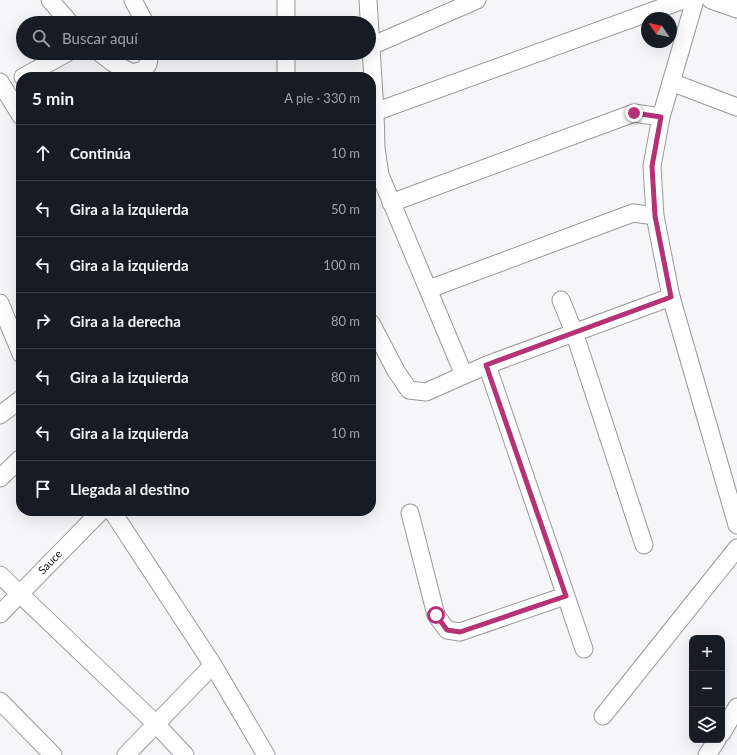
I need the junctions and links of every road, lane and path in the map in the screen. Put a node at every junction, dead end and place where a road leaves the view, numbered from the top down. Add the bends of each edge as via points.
1 (50, 0) edge
2 (133, 0) edge
3 (286, 0) edge
4 (368, 0) edge
5 (477, 0) edge
6 (683, 0) edge
7 (695, 0) edge
8 (711, 0) edge
9 (737, 9) edge
10 (64, 16) edge
11 (141, 16) edge
12 (286, 16) edge
13 (369, 16) edge
14 (376, 44) edge
15 (54, 60) edge
16 (109, 60) edge
17 (149, 60) edge
18 (286, 60) edge
19 (372, 60) edge
20 (33, 72) edge
21 (130, 72) edge
22 (136, 72) edge
23 (286, 72) edge
24 (373, 72) edge
25 (16, 80) edge
26 (671, 82) junction
27 (1, 86) edge
28 (737, 107) edge
29 (16, 108) edge
30 (376, 112) edge
31 (661, 117) junction
32 (376, 148) edge
33 (391, 203) junction
34 (655, 216) junction
35 (429, 289) junction
36 (671, 297) junction
37 (561, 300) dead end
38 (0, 303) edge
39 (10, 327) edge
40 (376, 332) edge
41 (574, 332) junction
42 (16, 342) edge
43 (486, 365) junction
44 (464, 375) junction
45 (16, 403) edge
46 (0, 415) edge
47 (16, 463) edge
48 (0, 478) edge
49 (410, 513) dead end
50 (96, 516) edge
51 (115, 516) edge
52 (737, 525) edge
53 (644, 545) dead end
54 (737, 548) edge
55 (0, 575) edge
56 (19, 594) junction
57 (566, 596) junction
58 (0, 614) edge
59 (584, 649) dead end
60 (213, 665) junction
61 (0, 701) edge
62 (737, 707) edge
63 (603, 716) dead end
64 (156, 724) junction
65 (725, 728) edge
66 (715, 743) edge
67 (53, 755) edge
68 (126, 755) edge
69 (185, 755) edge
70 (266, 755) edge
71 (707, 755) edge

1 - 10 street
2 - 11 street
3 - 12 street
4 - 13 street
5 - 14 street
6 - 30 street
7 - 26 street
8 - 9 street
15 - 20 street
16 - 21 street
17 - 22 street via 144,70
18 - 23 street
19 - 24 street
25 - 27 street
26 - 28 street
26 - 31 street
27 - 29 street
31 - 33 street via 634,113
31 - 34 street via 652,166
32 - 33 street via 380,175
33 - 35 street
34 - 35 street via 633,213
34 - 36 street
35 - 44 street
36 - 41 street
36 - 52 street
37 - 41 street
38 - 39 street
39 - 42 street
40 - 44 street via 409,390 426,392
41 - 43 street
41 - 53 street
43 - 44 street
43 - 57 street
45 - 46 street
47 - 48 street
49 - 57 street via 436,615 447,630 460,632
50 - 56 street, Sauce
51 - 60 street
54 - 63 street
55 - 56 street
56 - 58 street, Sauce
56 - 64 street
57 - 59 street
60 - 64 street
60 - 70 street
61 - 67 street
62 - 65 street
64 - 68 street
64 - 69 street
66 - 71 street

